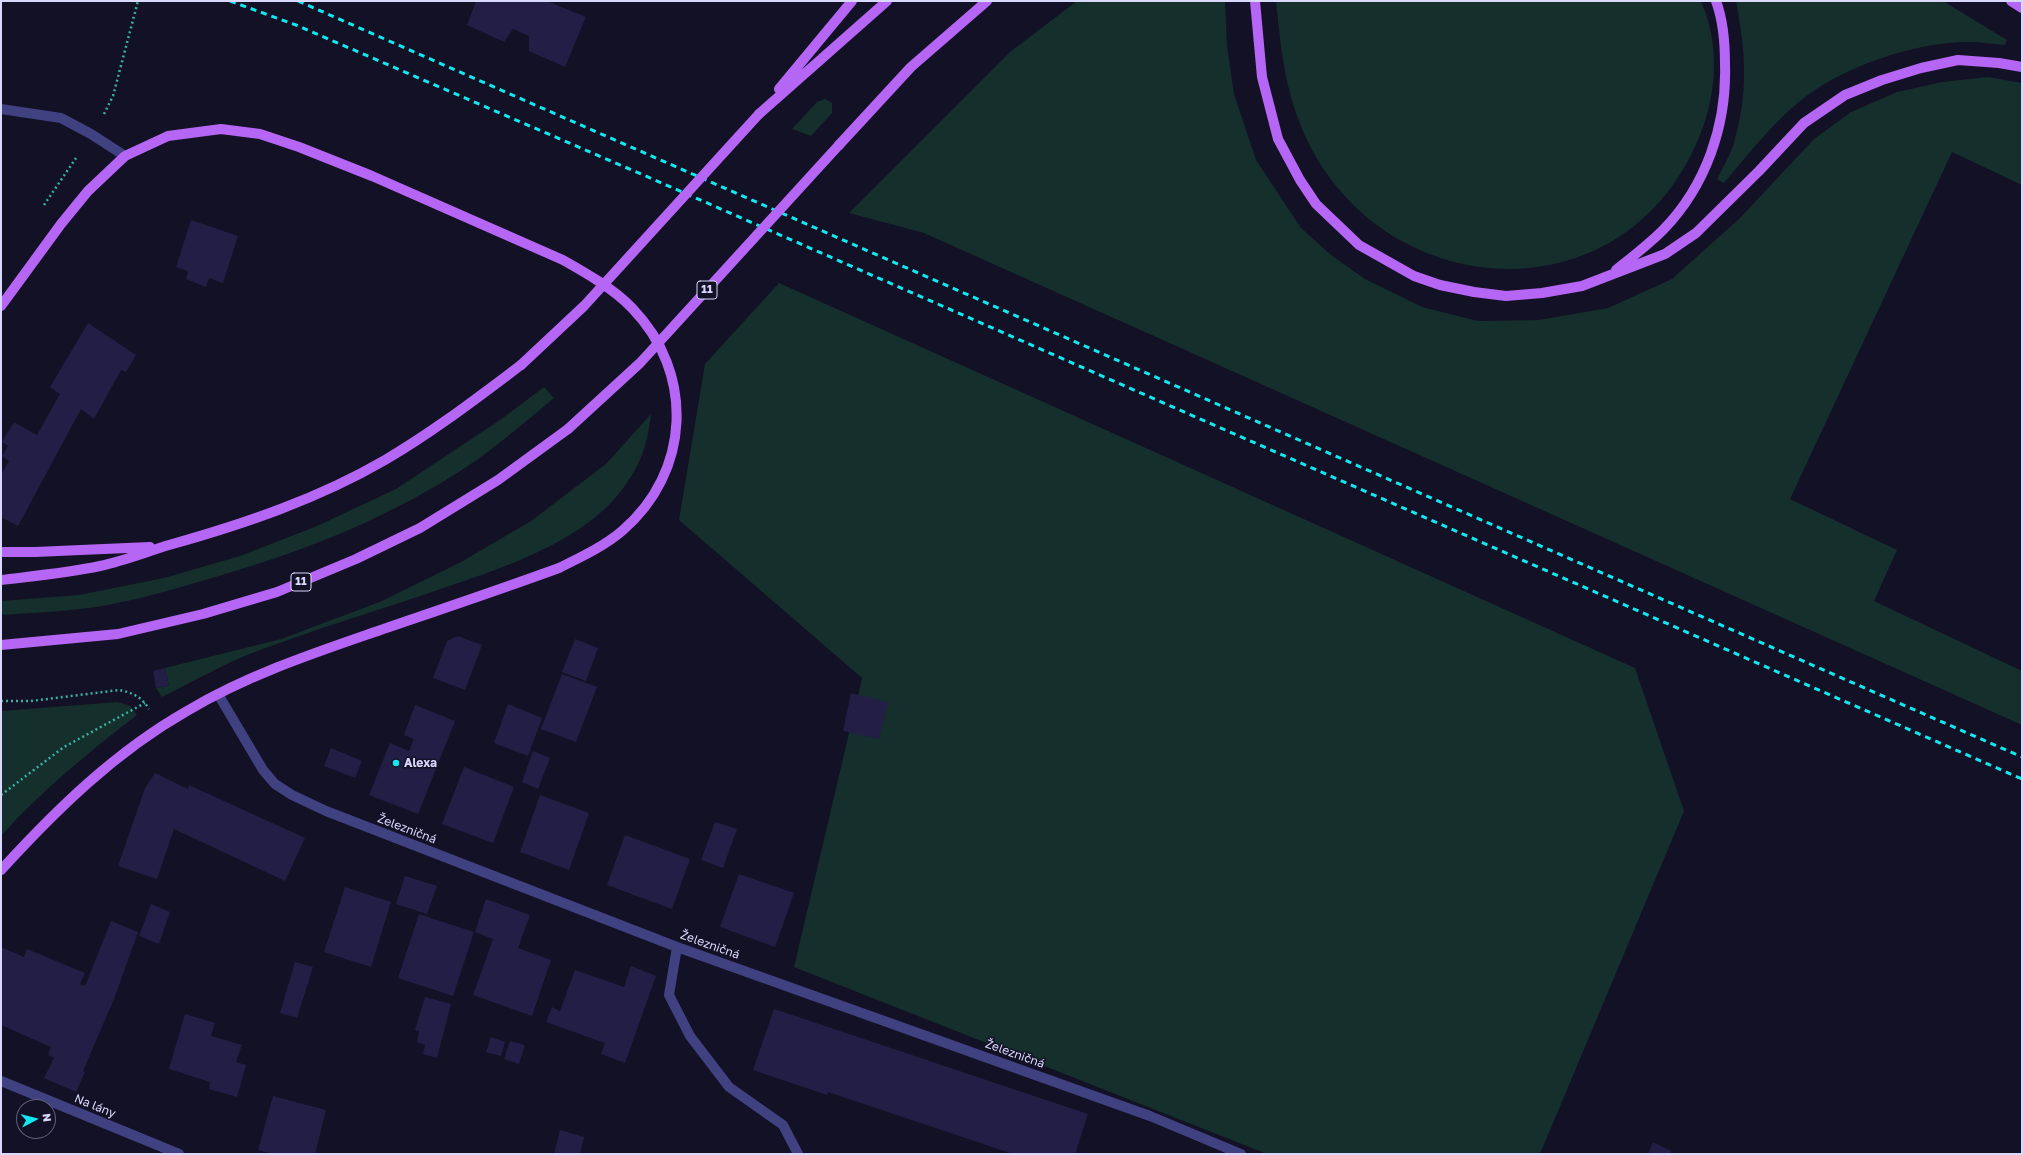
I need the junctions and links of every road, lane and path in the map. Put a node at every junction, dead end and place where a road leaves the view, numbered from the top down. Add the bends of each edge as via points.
1 (138, 1) edge
2 (852, 1) edge
3 (887, 1) edge
4 (987, 1) edge
5 (1256, 1) edge
6 (1716, 1) edge
7 (2011, 1) edge
8 (2022, 8) edge
9 (2022, 67) edge
10 (1, 109) edge
11 (104, 114) dead end
12 (759, 114) junction
13 (125, 156) junction
14 (1612, 274) junction
15 (1, 306) edge
16 (168, 546) junction
17 (1, 552) edge
18 (1, 580) edge
19 (1, 645) edge
20 (218, 694) junction
21 (1, 701) edge
22 (145, 703) junction
23 (148, 708) dead end
24 (1, 795) edge
25 (1, 870) edge
26 (676, 947) junction
27 (1, 1081) edge
28 (179, 1154) edge
29 (798, 1154) edge
30 (1241, 1154) edge

1 - 11 path via 113,96
2 - 12 main road
3 - 12 main road
4 - 19 main road, 11, bridge via 911,67 640,363 568,429 498,480 420,528 356,559 277,592 203,614 118,634
5 - 14 main road via 1262,77 1278,139 1316,204 1359,245 1414,276 1440,285 1506,296 1582,286
6 - 14 main road via 1725,48 1726,86 1721,126 1710,158 1690,196 1663,230
7 - 8 main road
9 - 14 main road via 1958,60 1914,70 1845,95 1804,123 1696,233 1665,254
10 - 13 street via 60,118
12 - 16 main road, bridge via 584,306 521,365 438,426 385,460 330,488 222,531
13 - 15 main road via 79,202
13 - 20 main road via 168,136 221,129 260,134 372,176 563,260 592,277 632,308 656,338 674,382 678,416 674,445 665,473 648,503 622,530 596,550 559,568 304,657
16 - 17 main road
16 - 18 main road via 101,566
20 - 25 main road via 160,728 104,768 63,804
20 - 26 street, Železničná via 263,770 275,784 292,795 326,811
21 - 22 path via 31,701 119,690 132,692
22 - 23 path
22 - 24 path via 64,747
26 - 29 street via 669,995 690,1036 729,1087 783,1125
26 - 30 street, Železničná via 1150,1116
27 - 28 street, Na lány

